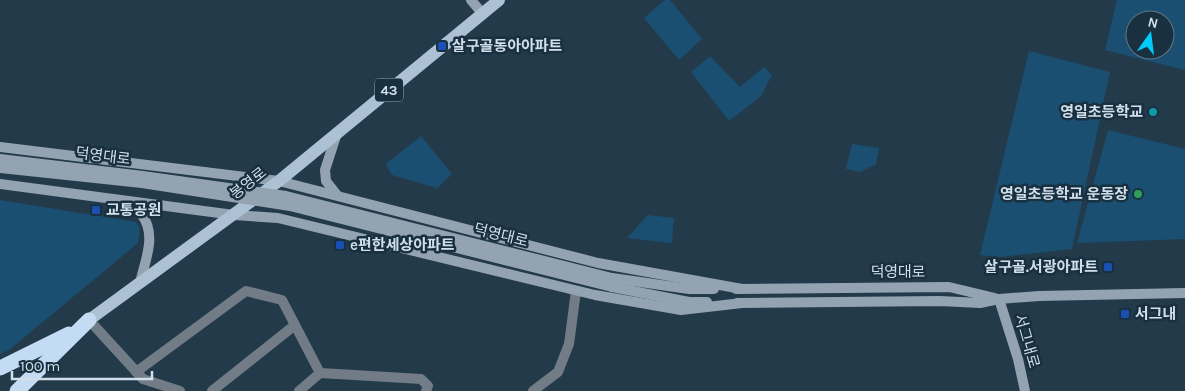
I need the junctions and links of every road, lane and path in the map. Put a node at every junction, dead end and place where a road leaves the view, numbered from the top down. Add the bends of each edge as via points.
1 (471, 0) edge
2 (499, 0) edge
3 (482, 13) junction
4 (337, 133) junction
5 (0, 147) edge
6 (0, 159) edge
7 (0, 168) edge
8 (279, 181) junction
9 (0, 184) edge
10 (337, 195) junction
11 (126, 202) junction
12 (234, 215) junction
13 (140, 283) junction
14 (612, 283) junction
15 (742, 289) junction
16 (576, 291) junction
17 (1185, 293) edge
18 (999, 299) junction
19 (742, 303) junction
20 (85, 324) junction
21 (295, 325) junction
22 (0, 368) edge
23 (136, 372) junction
24 (320, 373) junction
25 (17, 391) edge
26 (180, 391) edge
27 (212, 391) edge
28 (300, 391) edge
29 (426, 391) edge
30 (533, 391) edge
31 (1025, 391) edge

1 - 3 main road
2 - 3 main road, 봉영로 / 43
3 - 4 main road, 봉영로 / 43
4 - 8 main road, 봉영로 / 43
4 - 10 main road via 325,170 326,181
5 - 8 main road
6 - 14 main road, 덕영대로, bridge via 286,196
7 - 14 main road, 덕영대로, bridge via 142,184 290,206
8 - 10 main road
8 - 12 main road, 봉영로 / 43
9 - 11 main road
10 - 15 main road via 598,263
11 - 12 main road
11 - 13 main road via 141,213 149,226 150,241
12 - 13 main road, 봉영로 / 43
12 - 16 main road via 278,218
13 - 20 main road, 봉영로 / 43
14 - 15 main road, 덕영대로
14 - 19 main road, 덕영대로 via 689,302
15 - 18 main road, 덕영대로 via 949,287
16 - 19 main road via 682,310
16 - 30 street via 569,344 558,372
17 - 18 main road, 덕영대로
18 - 19 main road, 덕영대로 via 980,303
18 - 31 main road, 서그내로
20 - 22 highway
20 - 23 street
20 - 25 highway, 봉영로 / 43
21 - 23 street via 282,300 246,291
21 - 24 street
21 - 27 street
23 - 26 street via 143,379
24 - 28 street
24 - 29 street via 421,379 428,386

